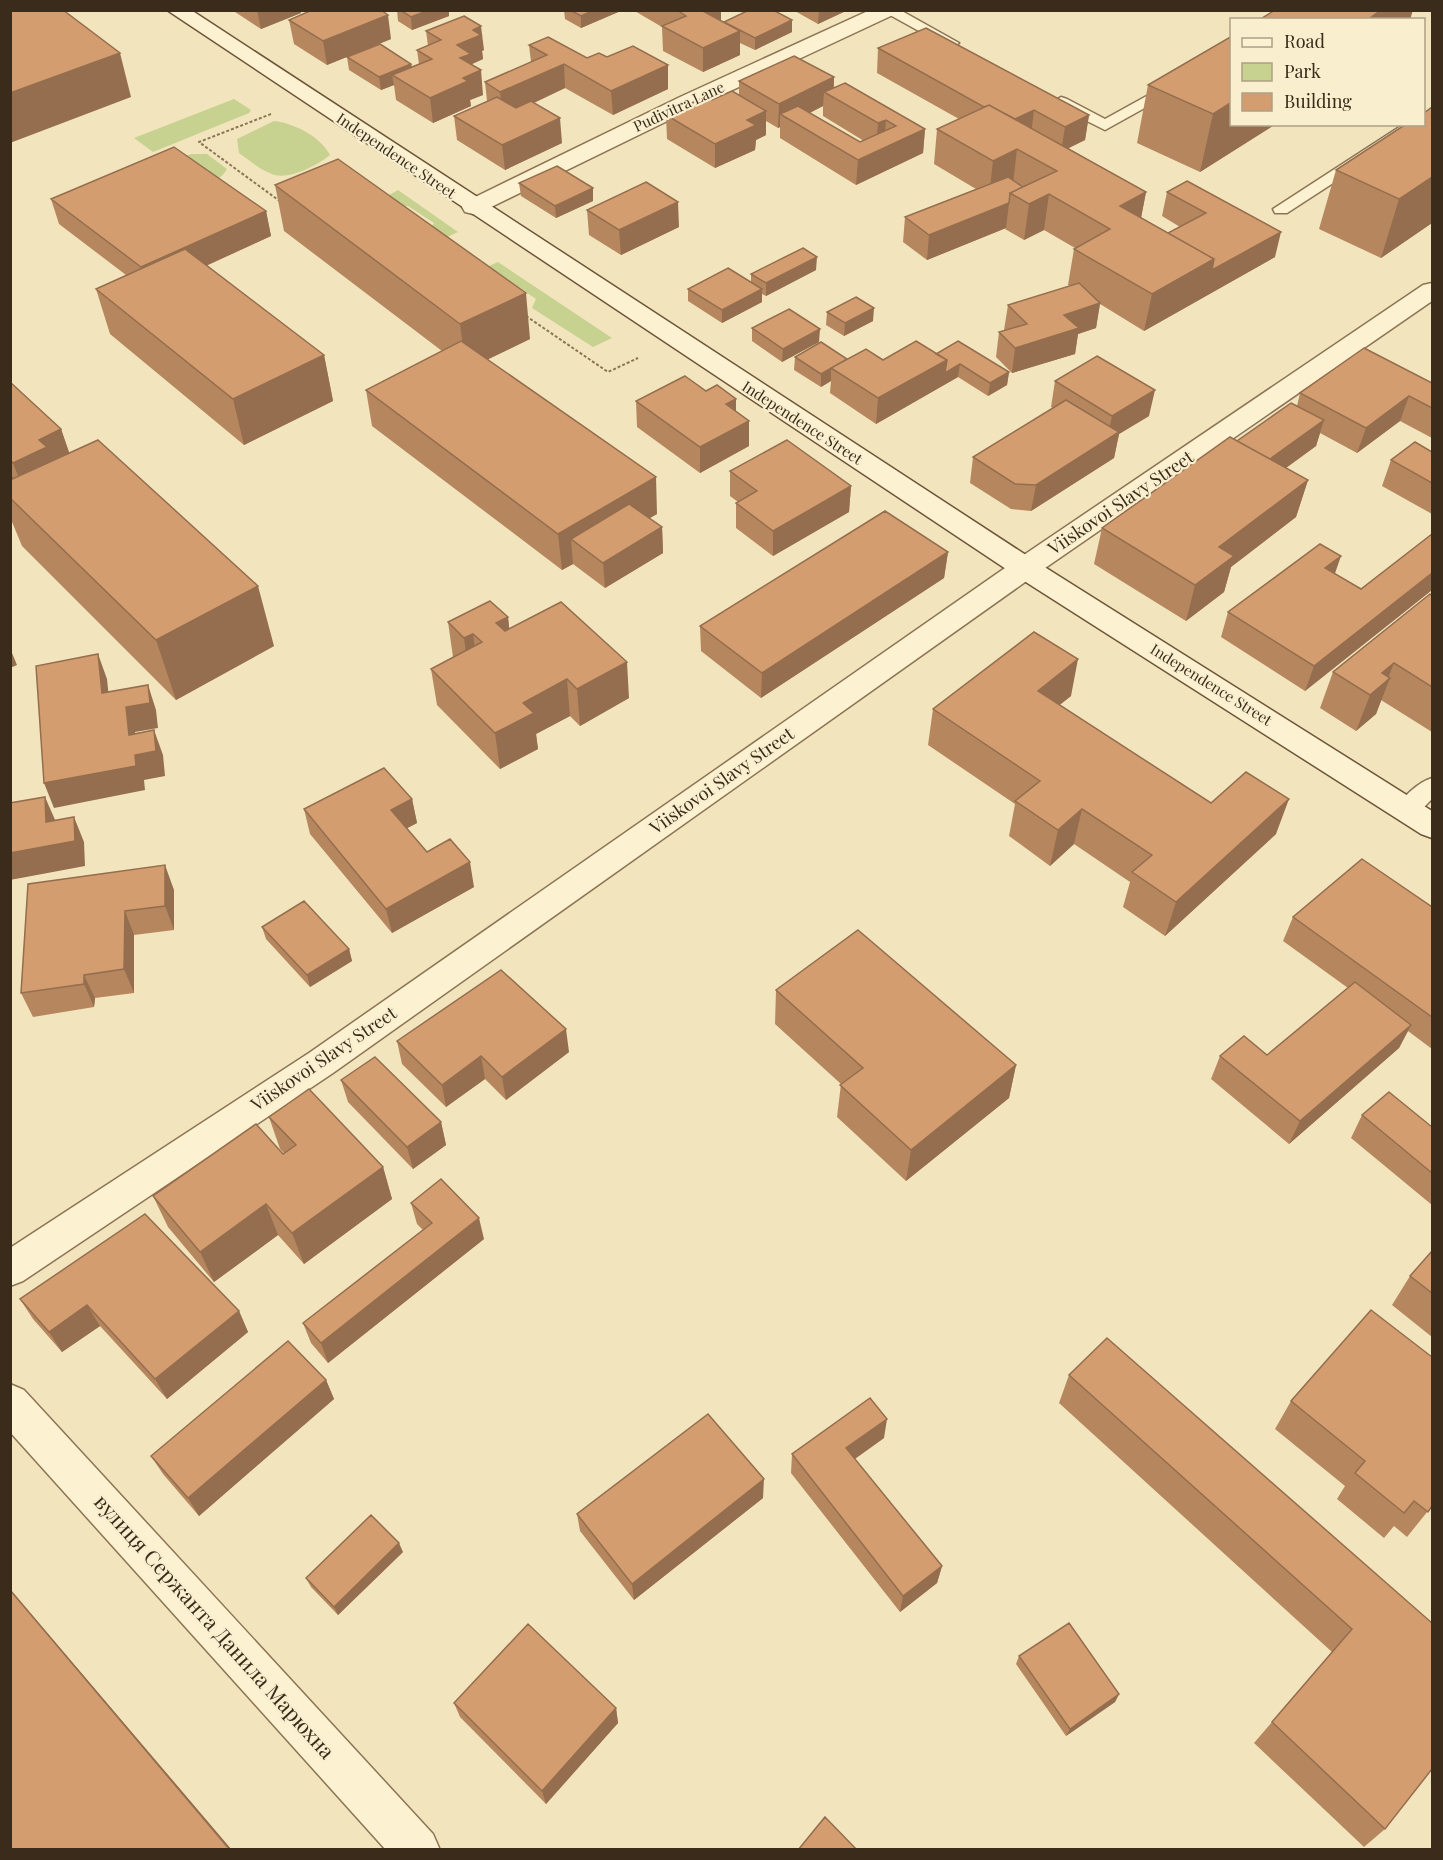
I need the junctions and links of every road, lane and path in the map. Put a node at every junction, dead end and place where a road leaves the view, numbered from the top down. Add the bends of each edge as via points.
1 (177, 10) edge
2 (888, 10) edge
3 (960, 49) edge
4 (1183, 80) edge
5 (1043, 92) edge
6 (276, 111) dead end
7 (1413, 126) edge
8 (276, 186) edge
9 (266, 191) junction
10 (473, 207) junction
11 (289, 208) edge
12 (1281, 209) dead end
13 (1432, 290) edge
14 (523, 314) edge
15 (646, 354) dead end
16 (1025, 568) junction
17 (1432, 786) edge
18 (1407, 808) junction
19 (1432, 825) edge
20 (10, 1269) edge
21 (10, 1403) edge
22 (417, 1850) edge

1 - 10 street, Independence Street
2 - 3 lane
2 - 10 street, Pudivitra Lane
4 - 5 lane via 1105,125
6 - 9 path via 199,142
7 - 12 lane
8 - 9 path
9 - 11 path
10 - 16 street, Independence Street
13 - 16 street, Viiskovoi Slavy Street
14 - 15 path via 608,372
16 - 18 street, Independence Street
16 - 20 street, Viiskovoi Slavy Street via 321,1063
17 - 18 lane
18 - 19 street, Independence Street
21 - 22 street, вулиця Сержанта Данила Марюхна

